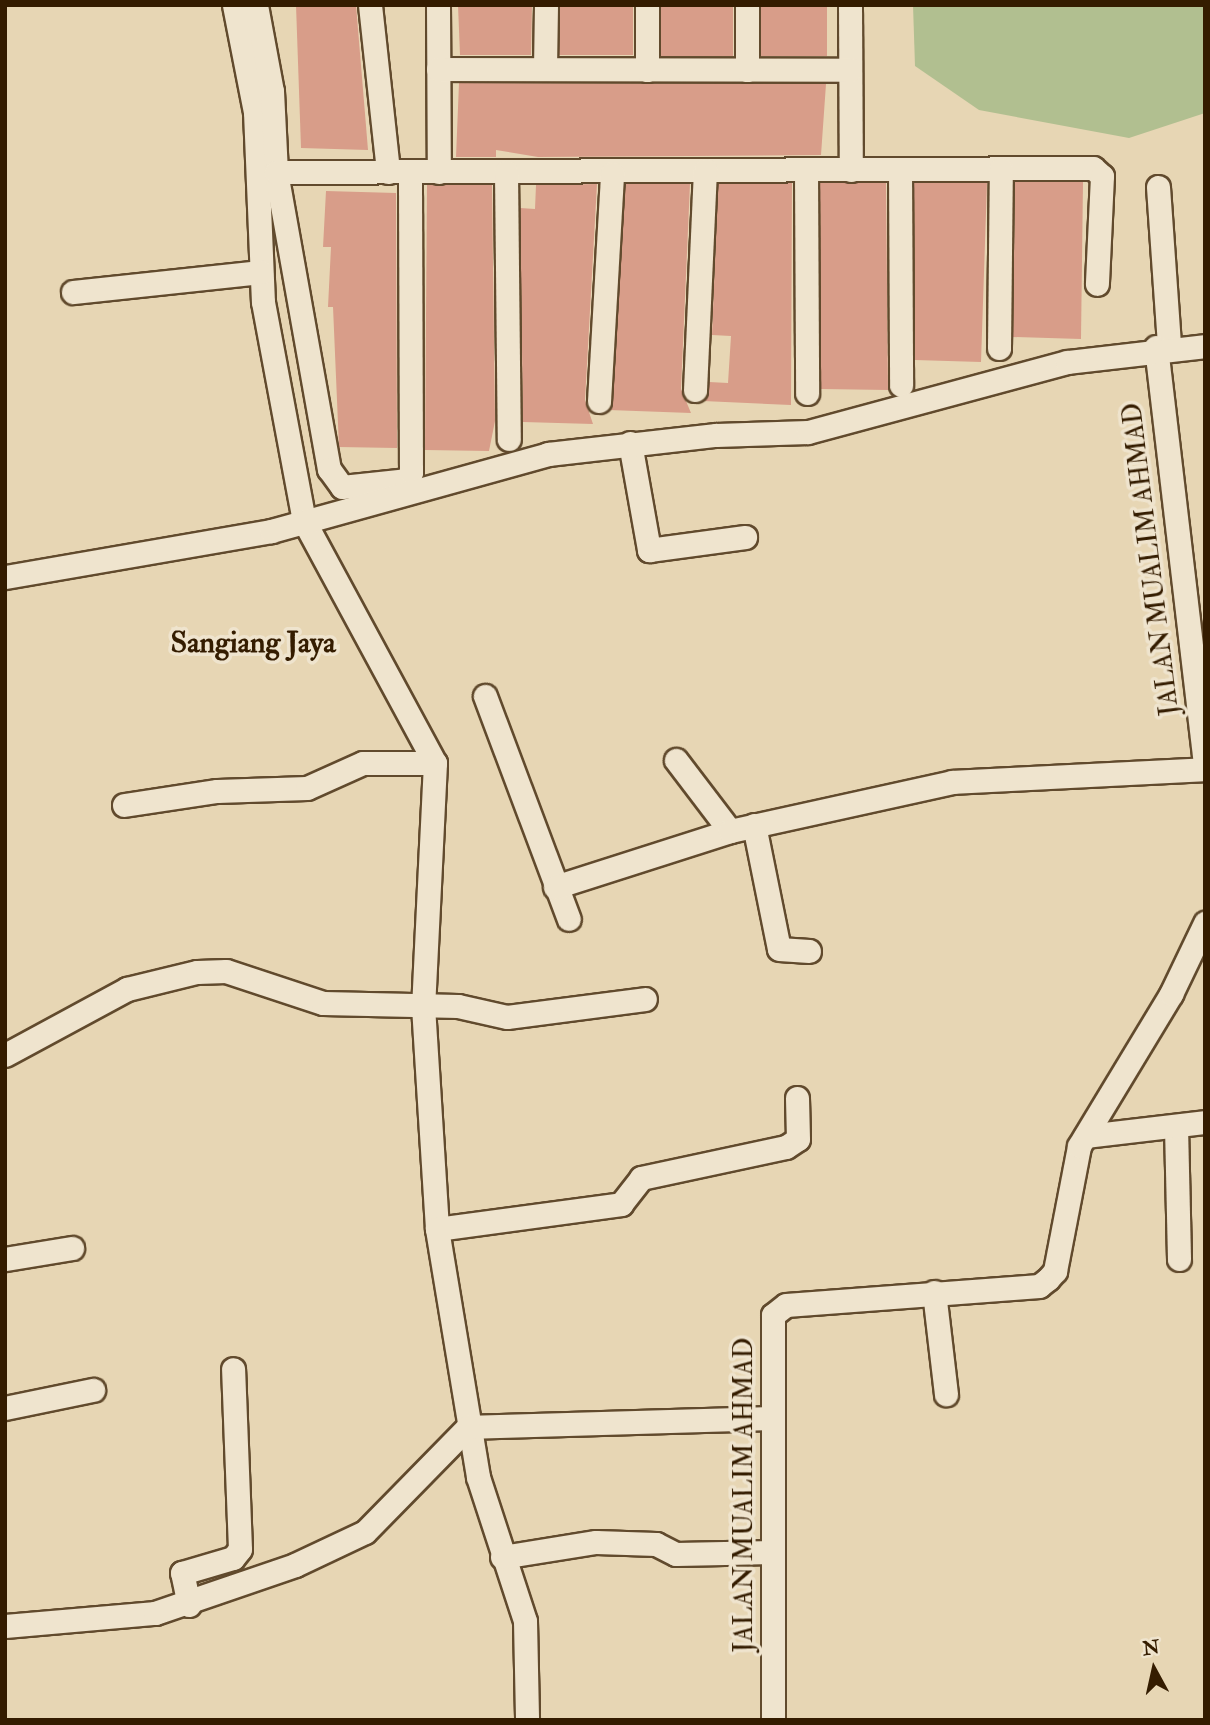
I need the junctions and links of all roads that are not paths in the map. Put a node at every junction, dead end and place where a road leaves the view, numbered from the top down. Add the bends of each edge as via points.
1 (234, 5) edge
2 (256, 5) edge
3 (370, 5) edge
4 (438, 5) edge
5 (546, 5) edge
6 (647, 5) edge
7 (747, 5) edge
8 (850, 5) edge
9 (438, 69) junction
10 (545, 69) junction
11 (647, 69) junction
12 (747, 70) junction
13 (850, 70) junction
14 (900, 169) junction
15 (1001, 169) junction
16 (705, 170) junction
17 (806, 170) junction
18 (851, 170) junction
19 (276, 172) junction
20 (399, 172) junction
21 (439, 172) junction
22 (506, 172) junction
23 (612, 173) junction
24 (1158, 187) dead end
25 (261, 272) junction
26 (1097, 284) dead end
27 (73, 292) dead end
28 (1162, 346) junction
29 (1205, 346) edge
30 (999, 348) dead end
31 (901, 385) dead end
32 (695, 390) dead end
33 (807, 393) dead end
34 (599, 401) dead end
35 (509, 439) dead end
36 (630, 443) junction
37 (304, 521) junction
38 (745, 537) dead end
39 (5, 577) edge
40 (485, 696) dead end
41 (676, 760) dead end
42 (1204, 760) edge
43 (435, 763) junction
44 (124, 805) dead end
45 (754, 825) junction
46 (730, 831) junction
47 (555, 887) junction
48 (569, 919) dead end
49 (1205, 923) edge
50 (809, 950) dead end
51 (645, 999) dead end
52 (423, 1006) junction
53 (5, 1055) edge
54 (797, 1098) dead end
55 (1205, 1122) edge
56 (1176, 1126) junction
57 (1086, 1136) junction
58 (437, 1229) junction
59 (72, 1248) dead end
60 (5, 1259) edge
61 (1179, 1259) dead end
62 (934, 1293) junction
63 (233, 1368) dead end
64 (93, 1390) dead end
65 (946, 1394) dead end
66 (5, 1408) edge
67 (769, 1418) junction
68 (468, 1427) junction
69 (773, 1552) junction
70 (502, 1557) junction
71 (189, 1605) junction
72 (5, 1626) edge
73 (527, 1720) edge
74 (773, 1720) edge

1 - 25 street via 255,112
2 - 19 street via 272,91
3 - 20 street
4 - 9 street
5 - 10 street
6 - 11 street
7 - 12 street
8 - 13 street
9 - 10 street
9 - 21 street
10 - 11 street
11 - 12 street
12 - 13 street
13 - 18 street
14 - 15 street
14 - 18 street
14 - 31 street
15 - 26 street via 1099,171
15 - 30 street
16 - 17 street
16 - 23 street
16 - 32 street
17 - 18 street
17 - 33 street
19 - 20 street
19 - 20 street via 329,469 342,486 405,480 411,472
20 - 21 street
21 - 22 street
22 - 23 street
22 - 35 street
23 - 34 street
24 - 28 street, JALAN MUALIM AHMAD
25 - 27 street
25 - 37 street
28 - 29 street
28 - 36 street via 957,388 808,432
28 - 42 street, JALAN MUALIM AHMAD
36 - 37 street via 512,461 397,500
36 - 38 street via 649,550
37 - 39 street
37 - 43 street
40 - 47 street
41 - 46 street
42 - 45 street via 952,782
43 - 44 street via 363,762 307,788 217,791
43 - 52 street
45 - 46 street
45 - 50 street via 779,949
46 - 47 street
47 - 48 street
49 - 57 street, JALAN MUALIM AHMAD via 1171,994
51 - 52 street via 512,1017 470,1007
52 - 53 street via 323,1003 226,971 197,972 127,989
52 - 58 street
54 - 58 street via 798,1139 786,1147 642,1178 621,1204
55 - 56 street
56 - 57 street
56 - 61 street
57 - 62 street, JALAN MUALIM AHMAD via 1072,1166 1055,1271 1048,1279 1039,1286
58 - 68 street
59 - 60 street
62 - 65 street
62 - 67 street, JALAN MUALIM AHMAD via 778,1311 772,1322
63 - 71 street via 240,1549 233,1558 181,1573
64 - 66 street
67 - 68 street
67 - 69 street, JALAN MUALIM AHMAD
68 - 70 street
68 - 71 street via 365,1532
69 - 70 street via 676,1554 656,1544 596,1542
69 - 74 street, JALAN MUALIM AHMAD
70 - 73 street via 527,1634
71 - 72 street

